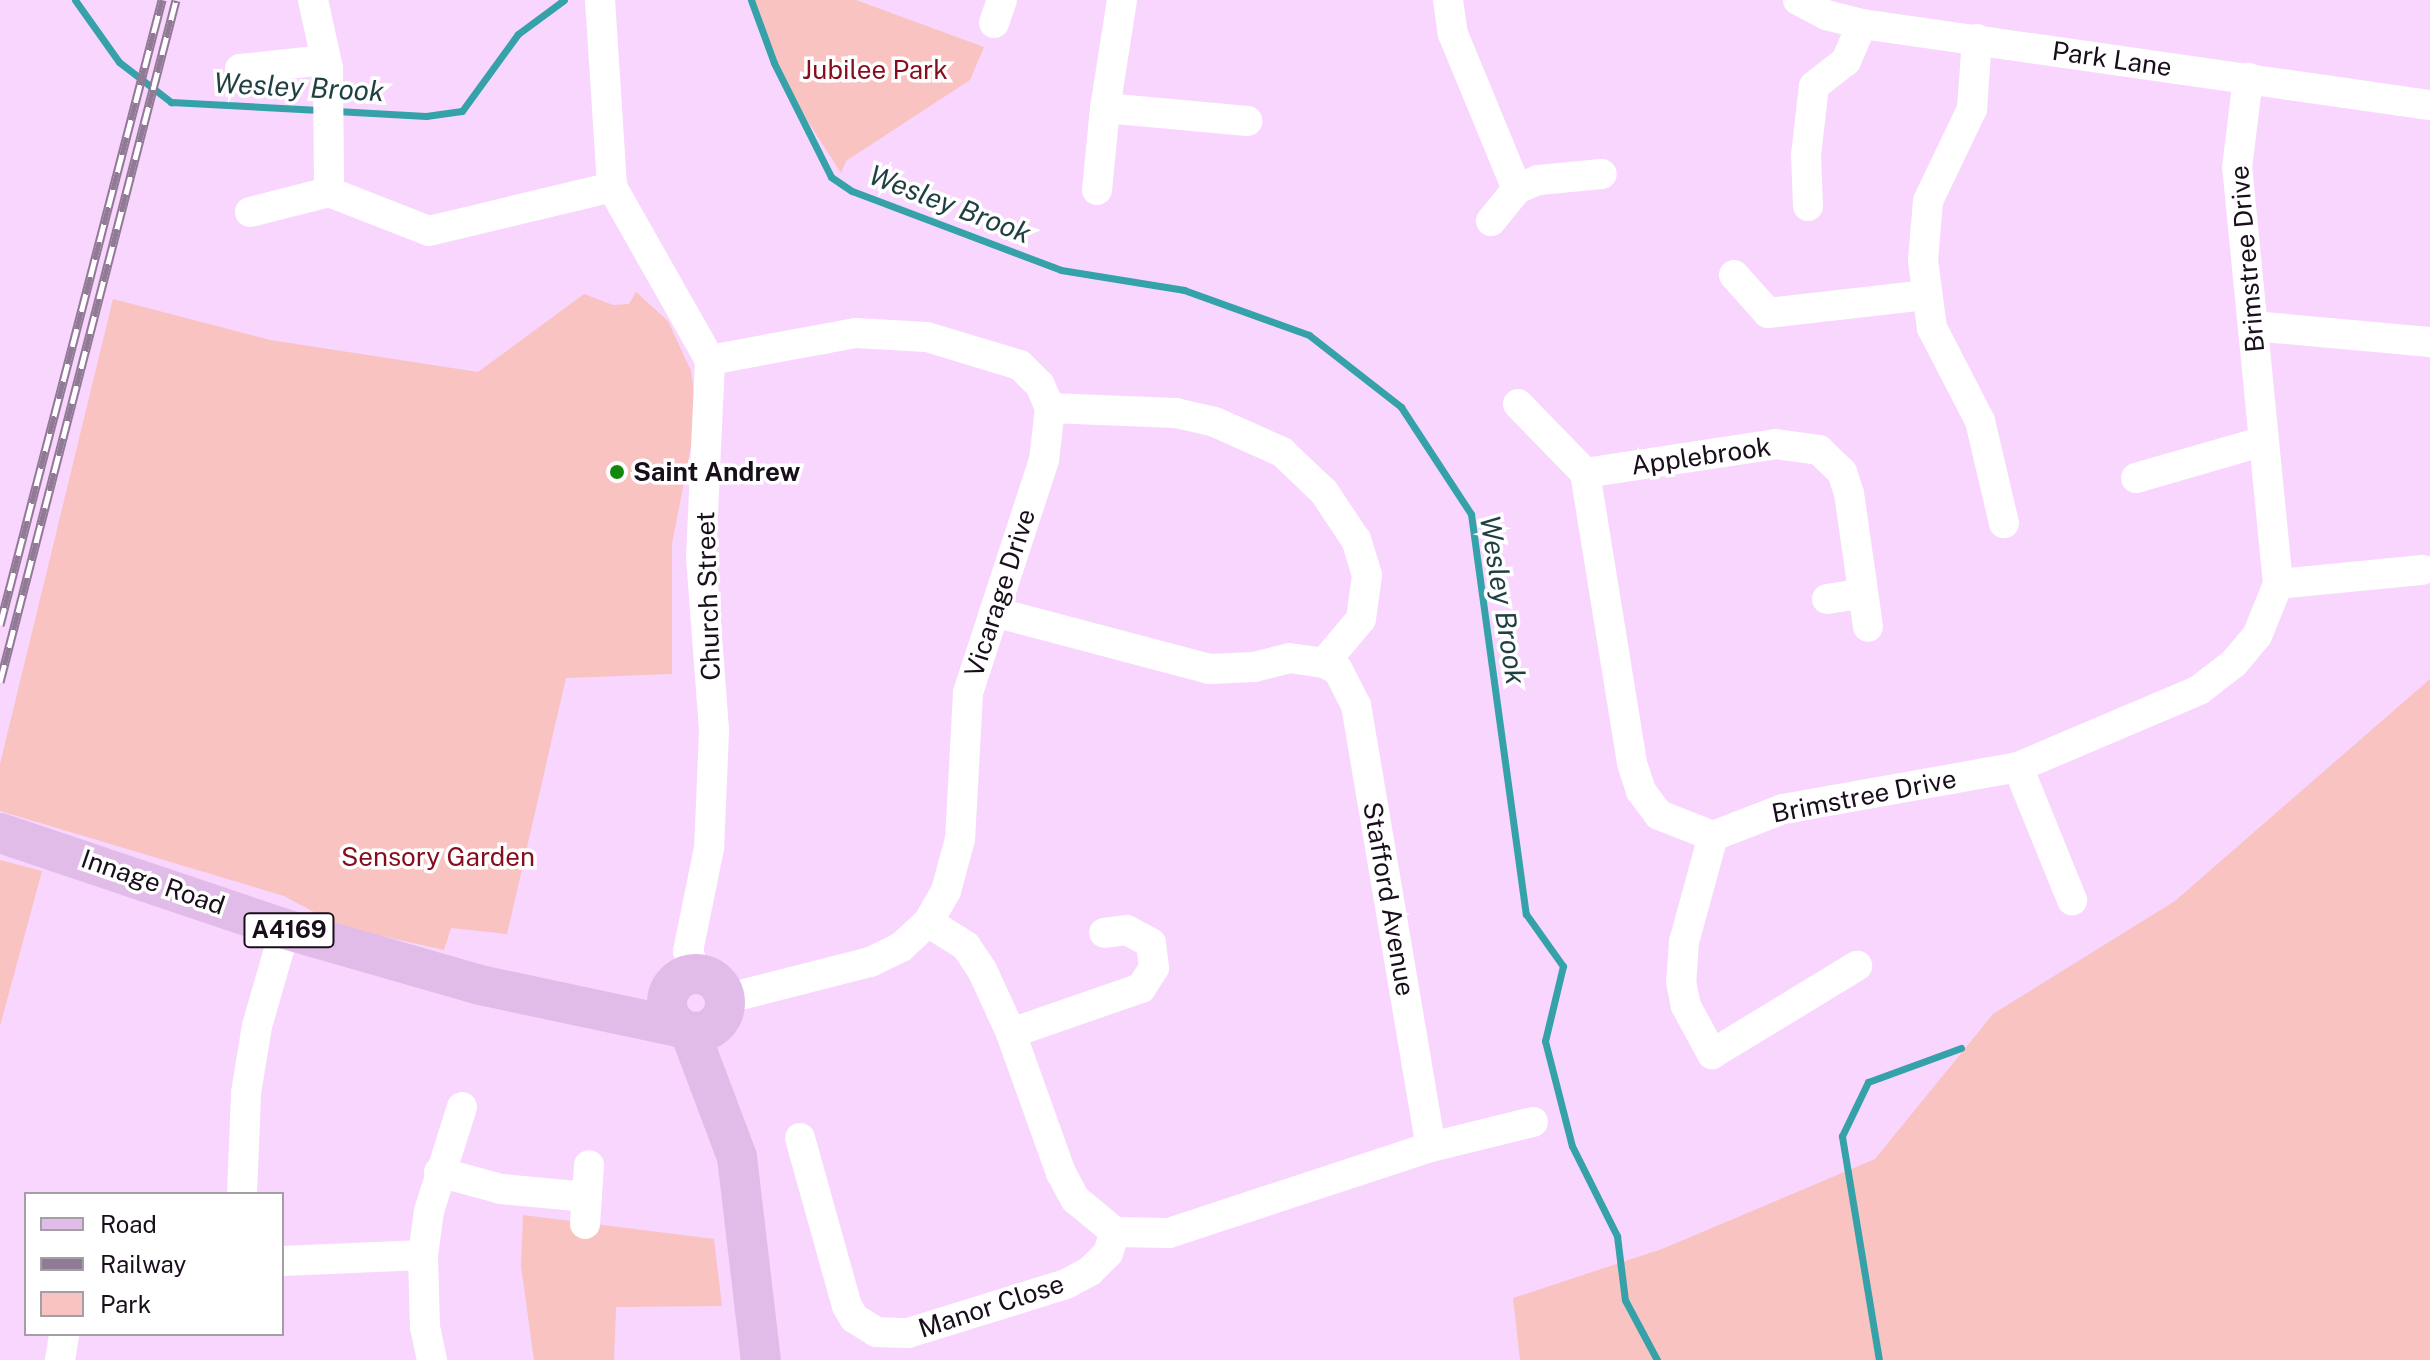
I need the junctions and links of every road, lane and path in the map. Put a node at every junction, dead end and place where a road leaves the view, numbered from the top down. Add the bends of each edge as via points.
1 (313, 0) edge
2 (1122, 0) edge
3 (1448, 0) edge
4 (1798, 0) edge
5 (600, 1) edge
6 (1862, 24) junction
7 (1977, 39) junction
8 (326, 60) junction
9 (240, 69) dead end
10 (2248, 78) junction
11 (2430, 105) edge
12 (1105, 108) junction
13 (1247, 121) dead end
14 (1602, 174) dead end
15 (612, 187) junction
16 (1517, 189) junction
17 (1097, 190) dead end
18 (329, 192) junction
19 (1808, 206) dead end
20 (250, 212) dead end
21 (1491, 221) dead end
22 (1734, 275) dead end
23 (1927, 295) junction
24 (2253, 326) junction
25 (2430, 342) edge
26 (710, 360) junction
27 (1518, 404) dead end
28 (1050, 408) junction
29 (2264, 441) junction
30 (1585, 473) junction
31 (2136, 478) dead end
32 (2004, 523) dead end
33 (2422, 570) dead end
34 (2278, 584) junction
35 (1863, 593) junction
36 (1827, 599) dead end
37 (994, 612) junction
38 (1868, 627) dead end
39 (1324, 663) junction
40 (2018, 767) junction
41 (0, 833) edge
42 (1713, 836) junction
43 (2072, 900) dead end
44 (928, 922) junction
45 (285, 929) junction
46 (1104, 933) dead end
47 (1857, 966) dead end
48 (691, 1005) junction
49 (1011, 1033) junction
50 (462, 1107) dead end
51 (1533, 1122) dead end
52 (800, 1138) dead end
53 (1431, 1147) junction
54 (589, 1165) dead end
55 (439, 1172) junction
56 (242, 1192) edge
57 (1115, 1232) junction
58 (423, 1255) junction
59 (284, 1261) edge
60 (64, 1336) edge
61 (60, 1360) edge
62 (432, 1360) edge
63 (761, 1360) edge

1 - 8 street
2 - 12 street
3 - 16 street via 1453,34
4 - 6 street, Park Lane via 1826,15
5 - 15 street
6 - 7 street, Park Lane
6 - 19 street via 1846,61 1804,88
7 - 10 street, Park Lane
7 - 23 street via 1972,109 1928,201 1923,226
8 - 9 street
8 - 18 street
10 - 11 street, Park Lane
10 - 24 street, Brimstree Drive via 2237,168
12 - 13 street
12 - 17 street
14 - 16 street via 1538,180
15 - 18 street via 429,231
15 - 26 street
16 - 21 street
18 - 20 street
22 - 23 street via 1768,313
23 - 32 street via 1932,328 1990,450
24 - 25 street
24 - 29 street, Brimstree Drive
26 - 28 street via 856,333 927,337 1020,365 1040,385
26 - 48 street, Church Street via 701,557 714,731 709,848 688,951
27 - 30 street
28 - 37 street, Vicarage Drive via 1044,460
28 - 39 street via 1134,409 1215,422 1253,436 1306,471 1347,523 1367,575 1361,619
29 - 31 street
29 - 34 street, Brimstree Drive
30 - 35 street, Applebrook via 1776,444 1819,450 1842,472 1849,493
30 - 42 street via 1632,763 1641,791 1659,815
33 - 34 street
34 - 40 street, Brimstree Drive via 2257,636 2234,663 2199,690
35 - 36 street
35 - 38 street, Applebrook
37 - 39 street via 1209,669 1254,667 1289,658
37 - 44 street, Vicarage Drive via 968,693 960,839 946,891
39 - 53 street, Stafford Avenue via 1338,670 1356,705
40 - 42 street, Brimstree Drive via 1783,809
40 - 43 street
41 - 45 main road, Innage Road / A4169
42 - 47 street via 1684,942 1681,981 1686,1006 1712,1054
44 - 48 street, Vicarage Drive via 901,947 870,962
44 - 49 street via 966,946
45 - 48 main road, Innage Road / A4169 via 480,985 584,1005
45 - 56 street via 252,1053
46 - 49 street via 1127,930 1151,943 1154,968 1141,988
48 - 63 main road via 737,1157
49 - 57 street via 1075,1199
50 - 55 street
51 - 53 street
52 - 57 street, Manor Close via 847,1306 854,1318 876,1332 908,1333 1066,1284 1108,1253
53 - 57 street via 1169,1233
54 - 55 street via 586,1211
55 - 58 street
58 - 59 street
58 - 62 street
60 - 61 street

